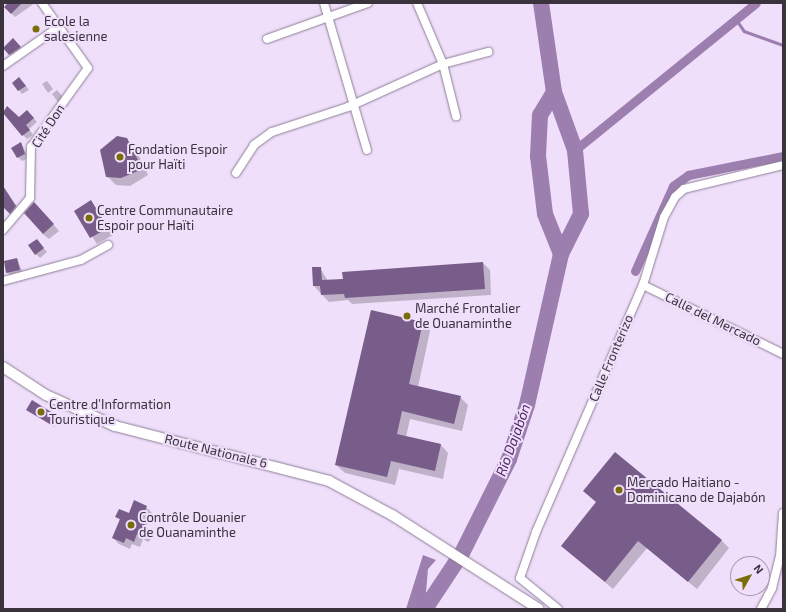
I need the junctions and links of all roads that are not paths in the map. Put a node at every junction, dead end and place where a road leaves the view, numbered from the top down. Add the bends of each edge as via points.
1 (42, 3) edge
2 (324, 3) edge
3 (368, 3) edge
4 (417, 3) edge
5 (329, 18) junction
6 (59, 27) junction
7 (267, 39) dead end
8 (488, 52) dead end
9 (443, 64) junction
10 (3, 66) edge
11 (354, 104) junction
12 (456, 116) dead end
13 (367, 150) dead end
14 (783, 165) edge
15 (236, 173) dead end
16 (3, 230) edge
17 (108, 245) dead end
18 (3, 281) edge
19 (643, 285) junction
20 (783, 354) edge
21 (3, 367) edge
22 (783, 512) edge
23 (538, 609) edge
24 (558, 609) edge
25 (761, 609) edge

1 - 6 street, Cité Don
2 - 5 street
3 - 5 street
4 - 9 street
5 - 7 street
5 - 11 street
6 - 10 street
6 - 16 street, Cité Don via 88,68 32,147 30,198
8 - 9 street
9 - 11 street
9 - 12 street
11 - 13 street
11 - 15 street via 272,132 254,145
14 - 19 street, Calle Fronterizo via 684,189 675,197 664,217
17 - 18 street via 81,260
19 - 20 street, Calle del Mercado
19 - 24 street, Calle Fronterizo via 520,578
21 - 23 main road, Route Nationale 6 via 46,394 115,426 330,481 408,524
22 - 25 street via 780,557 772,588

